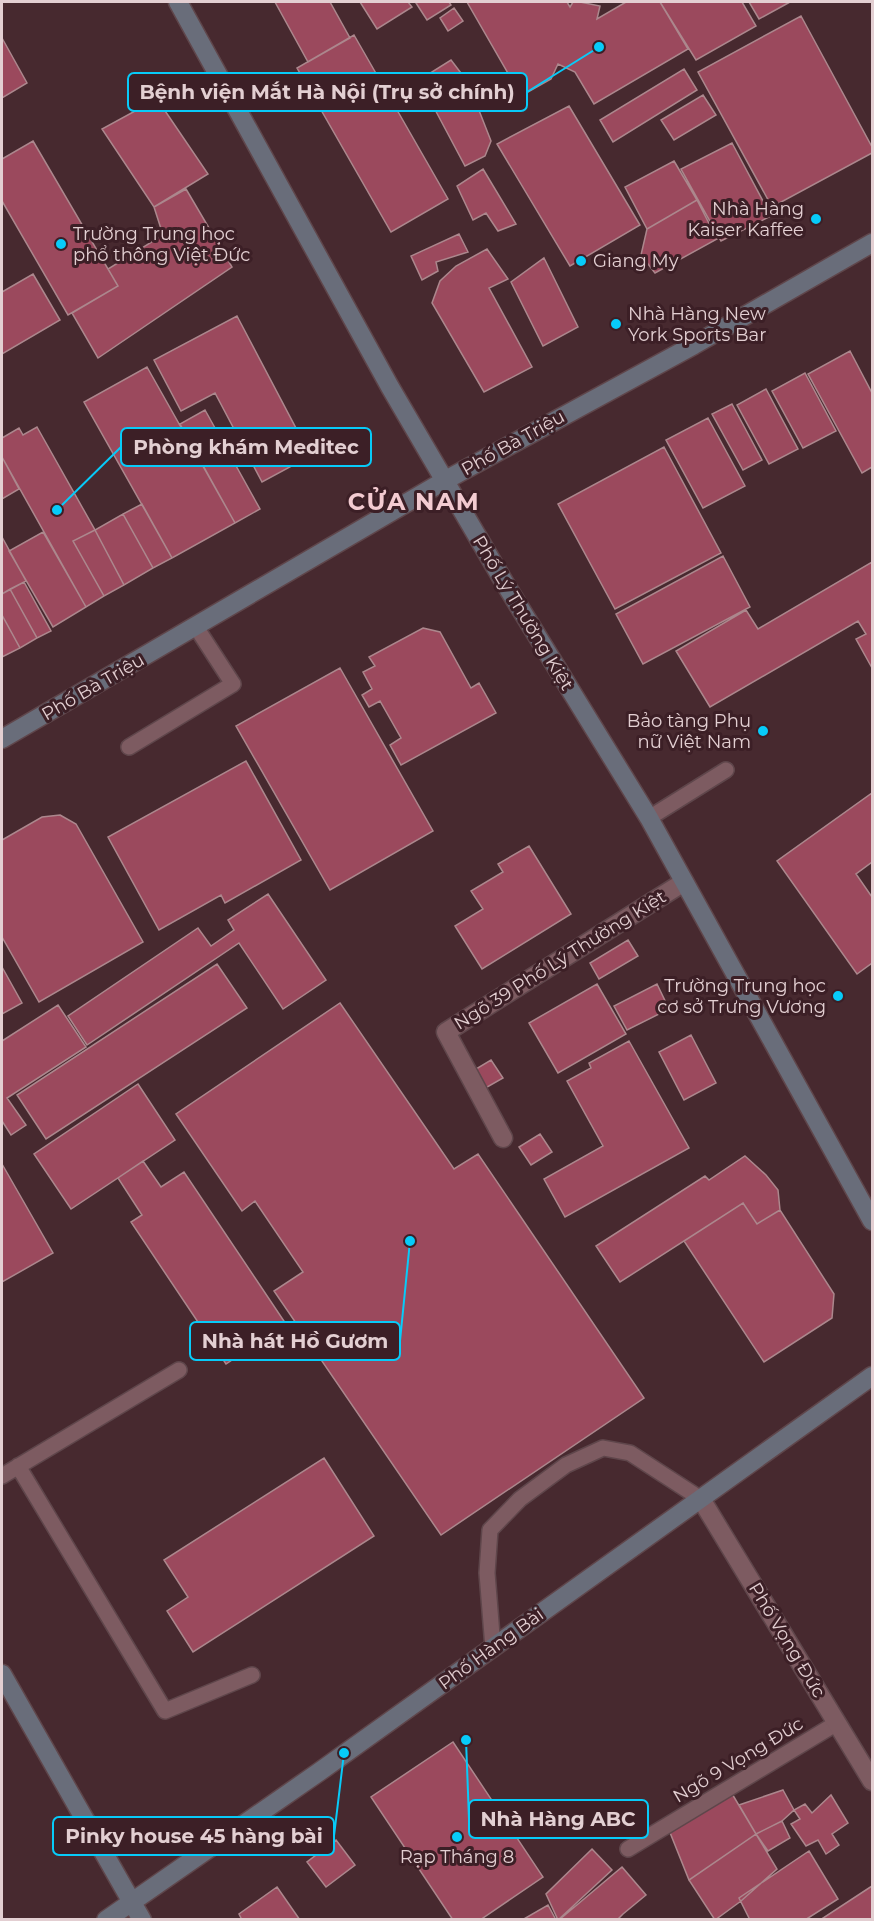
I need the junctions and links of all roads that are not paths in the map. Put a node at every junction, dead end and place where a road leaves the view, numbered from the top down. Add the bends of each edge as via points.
1 (178, 2) edge
2 (873, 243) edge
3 (444, 481) junction
4 (196, 627) junction
5 (2, 739) edge
6 (129, 747) dead end
7 (726, 770) dead end
8 (649, 818) junction
9 (684, 882) junction
10 (503, 1138) dead end
11 (873, 1221) edge
12 (179, 1370) dead end
13 (873, 1376) edge
14 (18, 1466) junction
15 (2, 1476) edge
16 (701, 1499) junction
17 (493, 1648) junction
18 (2, 1674) edge
19 (252, 1675) dead end
20 (837, 1723) junction
21 (873, 1781) edge
22 (628, 1849) dead end
23 (132, 1903) junction
24 (106, 1920) edge
25 (142, 1920) edge

1 - 3 main road, Phố Lý Thường Kiệt
2 - 3 main road, Phố Bà Triệu
3 - 4 main road, Phố Bà Triệu
3 - 8 main road, Phố Lý Thường Kiệt
4 - 5 main road, Phố Bà Triệu
4 - 6 lane via 233,684
7 - 8 lane
8 - 9 main road, Phố Lý Thường Kiệt
9 - 10 street, Ngõ 39 Phố Lý Thường Kiệt via 446,1032
9 - 11 main road, Phố Lý Thường Kiệt
12 - 14 lane
13 - 16 main road, Phố Hàng Bài
14 - 15 lane
14 - 19 lane via 165,1711
16 - 17 main road, Phố Hàng Bài
16 - 17 lane via 630,1453 603,1448 566,1465 520,1500 490,1530 487,1573
16 - 20 street, Phố Vọng Đức
17 - 23 main road, Phố Hàng Bài
18 - 23 main road
20 - 21 street, Phố Vọng Đức
20 - 22 lane, Ngõ 9 Vọng Đức
23 - 24 main road, Phố Hàng Bài
23 - 25 main road

